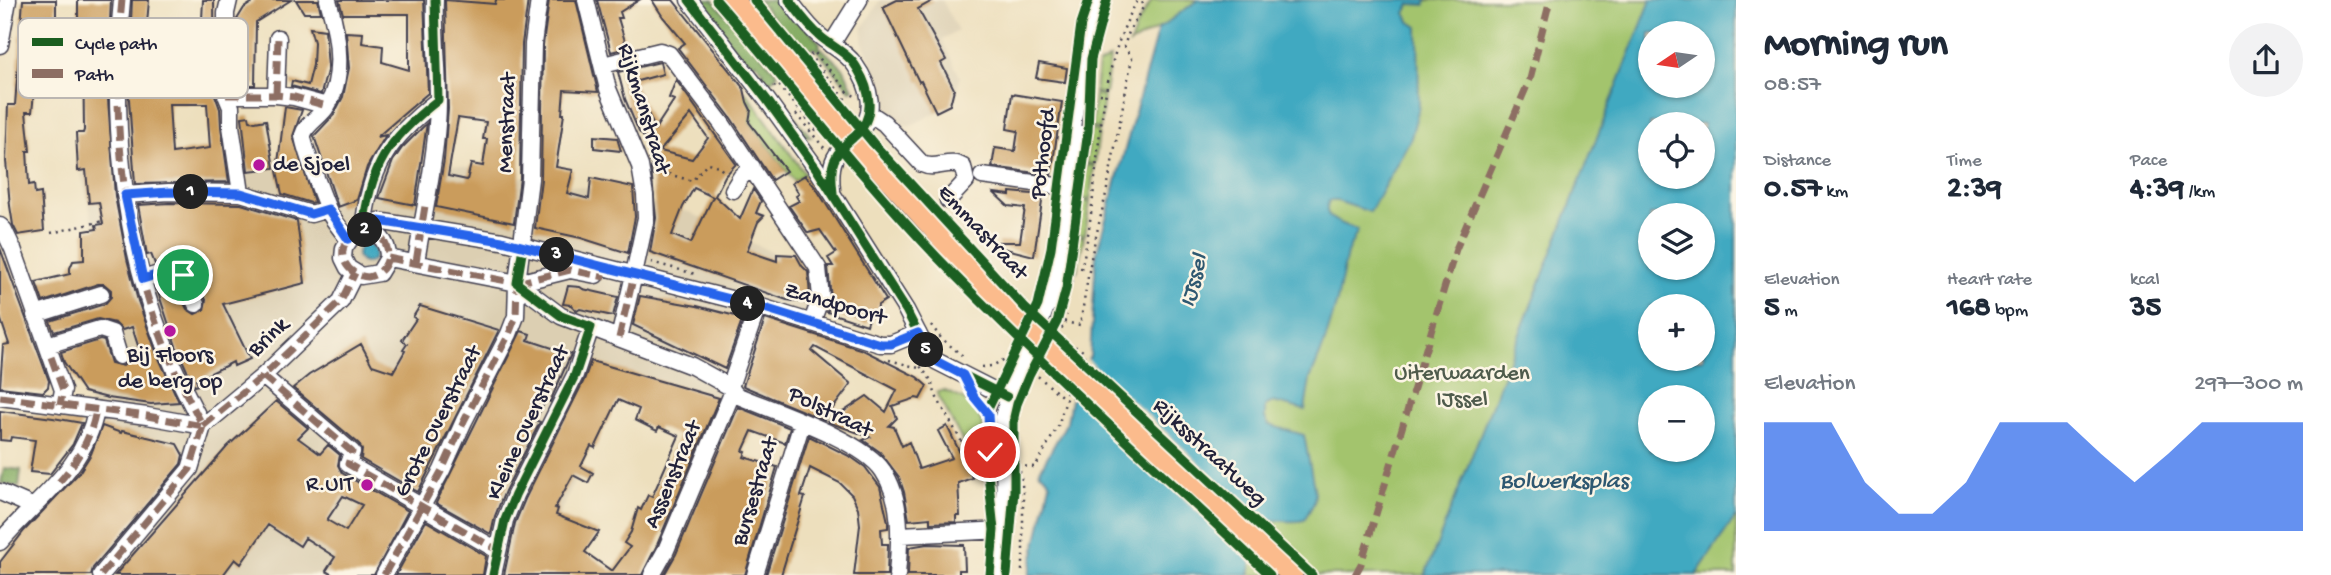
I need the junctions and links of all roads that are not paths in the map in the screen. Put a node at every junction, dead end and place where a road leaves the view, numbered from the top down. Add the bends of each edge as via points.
1 (8, 0) edge
2 (122, 0) edge
3 (328, 0) edge
4 (435, 0) edge
5 (540, 0) edge
6 (586, 0) edge
7 (689, 0) edge
8 (733, 0) edge
9 (789, 0) edge
10 (859, 0) edge
11 (1099, 0) edge
12 (121, 18) edge
13 (278, 38) dead end
14 (0, 45) edge
15 (831, 45) junction
16 (603, 65) junction
17 (1086, 74) junction
18 (248, 95) edge
19 (276, 95) junction
20 (120, 98) edge
21 (227, 98) edge
22 (438, 100) junction
23 (327, 106) junction
24 (850, 119) junction
25 (816, 168) junction
26 (982, 176) dead end
27 (1064, 187) junction
28 (241, 193) junction
29 (833, 193) junction
30 (125, 195) junction
31 (945, 197) dead end
32 (328, 209) junction
33 (0, 226) edge
34 (421, 228) junction
35 (356, 235) junction
36 (519, 250) junction
37 (388, 258) junction
38 (416, 262) junction
39 (634, 272) junction
40 (355, 273) junction
41 (143, 279) junction
42 (517, 284) junction
43 (101, 294) dead end
44 (196, 304) dead end
45 (758, 306) junction
46 (35, 315) junction
47 (812, 322) junction
48 (1053, 325) junction
49 (591, 327) junction
50 (923, 328) junction
51 (619, 338) junction
52 (49, 351) junction
53 (119, 356) dead end
54 (1075, 368) joint
55 (262, 376) junction
56 (732, 389) junction
57 (0, 397) edge
58 (1009, 398) junction
59 (61, 405) junction
60 (96, 410) junction
61 (802, 423) junction
62 (203, 426) junction
63 (0, 492) edge
64 (32, 506) junction
65 (422, 508) junction
66 (1008, 530) junction
67 (900, 535) junction
68 (0, 542) edge
69 (497, 550) junction
70 (101, 575) edge
71 (384, 575) edge
72 (493, 575) edge
73 (652, 575) edge
74 (755, 575) edge
75 (897, 575) edge
76 (999, 575) edge
77 (1292, 575) edge

1 - 14 street
2 - 12 street
3 - 23 street via 338,50
4 - 22 street
5 - 36 street, Menstraat via 533,44 530,179
6 - 16 street, Rijkmanstraat
7 - 25 street
8 - 24 main road, Emmastraat
9 - 15 street, Emmastraat
10 - 15 street
11 - 17 street, Pothoofd via 1088,36
13 - 19 street
15 - 24 street, Emmastraat via 857,67
16 - 39 street, Rijkmanstraat via 608,89 640,166 646,218
16 - 47 street via 667,52 742,178 818,268 821,297
17 - 27 street, Pothoofd via 1075,103
17 - 48 street, Pothoofd via 1068,254
18 - 19 street
19 - 23 street
20 - 30 street
21 - 28 street
22 - 34 street
22 - 35 street via 401,130 387,151
23 - 32 street via 303,135
24 - 25 street
24 - 29 street via 864,127 836,157
24 - 31 street via 884,123 929,167 959,164 966,174 965,183
24 - 54 main road, Emmastraat, bridge via 969,268
25 - 29 street
26 - 27 street
27 - 48 street, Pothoofd via 1053,280
28 - 30 street
28 - 32 street via 311,214
29 - 50 street via 906,310
30 - 41 street
32 - 35 street
33 - 46 street via 13,249
34 - 35 street via 379,221
34 - 36 street via 502,241
34 - 38 street
35 - 37 street via 370,231 382,238
35 - 40 street via 344,248 343,258
36 - 39 street
36 - 42 street
37 - 38 street
37 - 40 street via 383,269 373,275
38 - 42 street
39 - 42 street via 570,270
39 - 45 street
39 - 51 street
40 - 55 street, Brink via 341,301
41 - 44 street via 178,268
41 - 62 street via 162,339
42 - 49 street via 561,316
42 - 65 street, Grote Overstraat via 516,316 509,334
43 - 46 street
45 - 47 street, Zandpoort
45 - 56 street, Assenstraat
46 - 52 street
47 - 50 street, Zandpoort via 880,344 891,344
48 - 58 street
49 - 51 street
49 - 69 street, Kleine Overstraat via 575,375 515,495
50 - 58 street via 926,349 936,361 974,372
51 - 56 street via 692,366
52 - 53 street via 100,329 112,333
52 - 59 street via 62,390
54 - 77 main road, Rijksstraatweg
55 - 62 street, Brink
55 - 65 street via 352,452 348,464
56 - 61 street, Polstraat via 736,395
56 - 73 street, Assenstraat
57 - 59 street
58 - 66 street via 1003,417
59 - 60 street
60 - 62 street
60 - 64 street via 83,447 59,482
61 - 67 street, Polstraat via 862,452 882,469 895,502
61 - 74 street, Bursestraat
62 - 70 street via 190,469
63 - 64 street
64 - 68 street
65 - 69 street
65 - 71 street, Grote Overstraat
66 - 67 street
66 - 76 street
67 - 75 street, Polstraat
69 - 72 street, Kleine Overstraat

